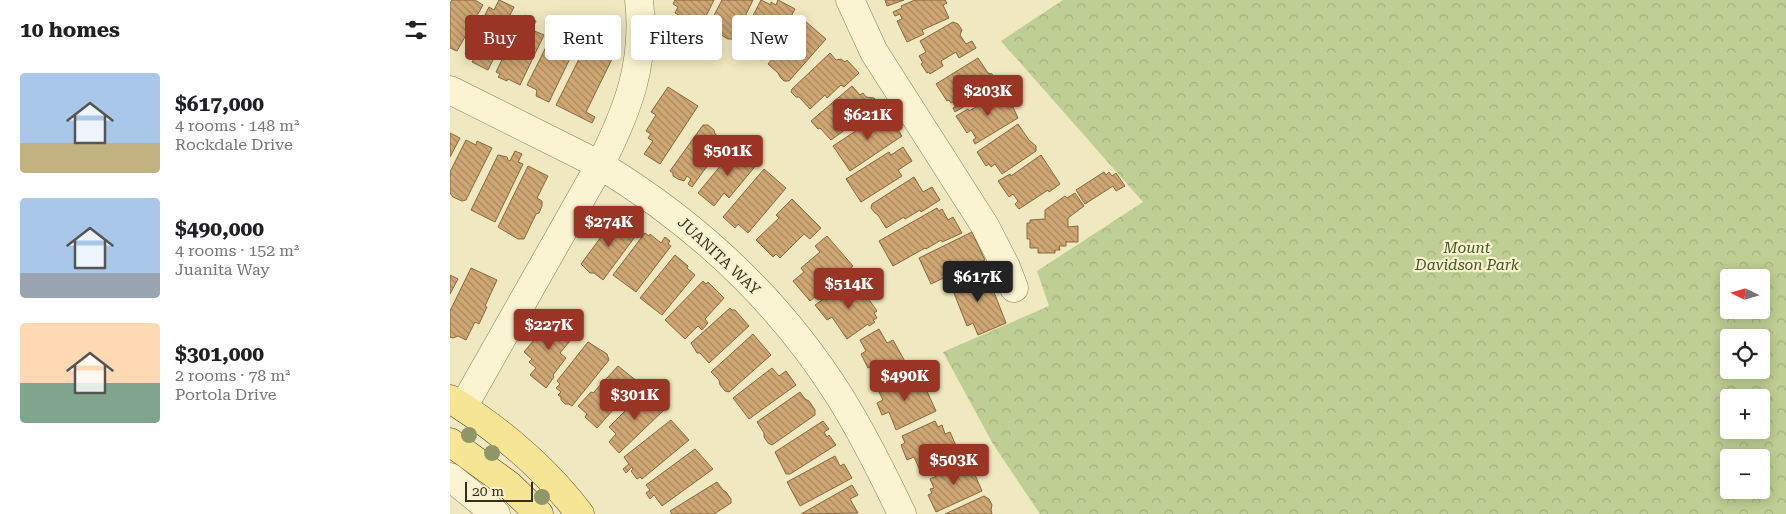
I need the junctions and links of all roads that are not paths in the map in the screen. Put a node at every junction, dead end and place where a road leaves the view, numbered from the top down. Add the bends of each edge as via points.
1 (640, 0) edge
2 (828, 0) edge
3 (850, 0) edge
4 (874, 52) junction
5 (450, 90) edge
6 (600, 165) junction
7 (1014, 288) dead end
8 (456, 403) edge
9 (450, 442) edge
10 (450, 477) edge
11 (496, 514) edge
12 (539, 514) edge
13 (580, 514) edge
14 (902, 514) edge

1 - 6 street via 642,26 637,70 617,132
2 - 4 street via 853,24
3 - 4 street
4 - 7 street via 980,218
5 - 6 street, JUANITA WAY
6 - 8 street
6 - 14 street, JUANITA WAY via 667,209 699,235 786,323 840,397
8 - 13 main road via 500,433 536,464
9 - 12 main road via 509,485
10 - 11 street

